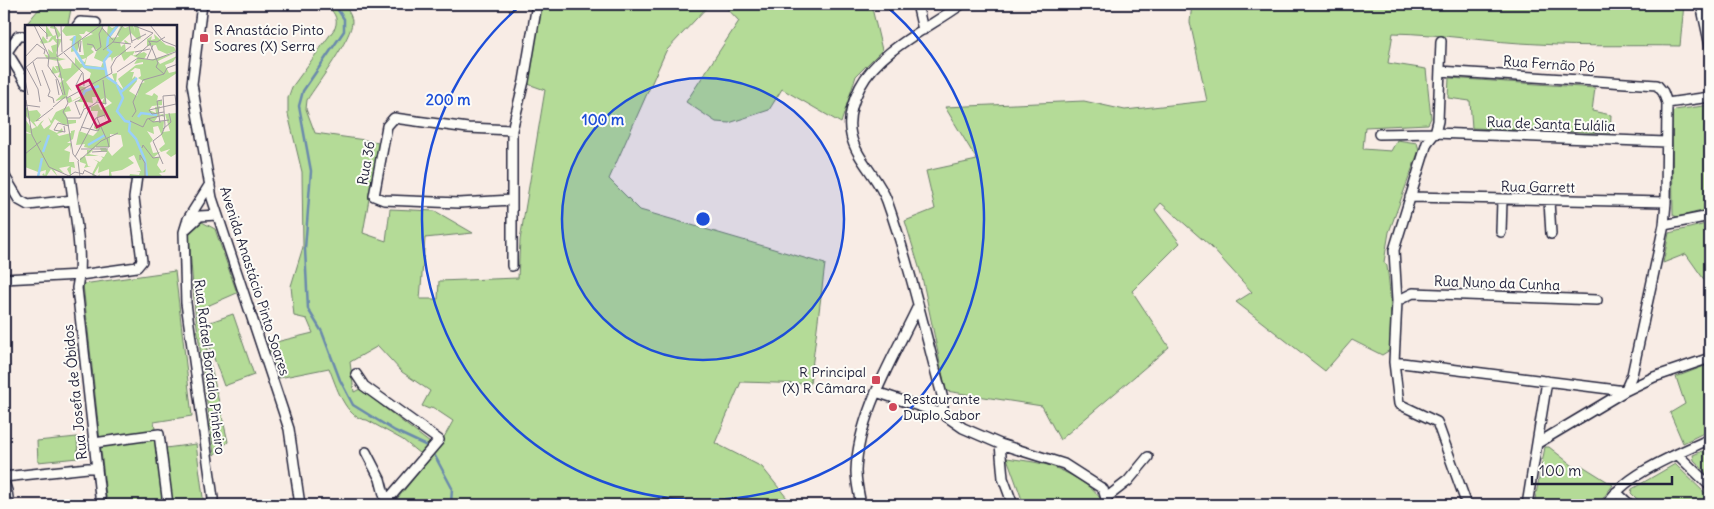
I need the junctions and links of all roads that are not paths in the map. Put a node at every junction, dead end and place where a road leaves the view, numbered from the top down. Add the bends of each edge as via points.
1 (202, 4) edge
2 (537, 4) edge
3 (917, 4) edge
4 (962, 4) edge
5 (1701, 4) edge
6 (96, 23) dead end
7 (77, 25) edge
8 (923, 30) junction
9 (22, 36) edge
10 (1441, 41) dead end
11 (1710, 46) edge
12 (5, 50) edge
13 (1440, 71) junction
14 (25, 81) edge
15 (1710, 97) edge
16 (1667, 103) junction
17 (512, 130) junction
18 (1435, 133) junction
19 (1380, 134) dead end
20 (1666, 142) junction
21 (4, 175) edge
22 (70, 178) edge
23 (136, 178) edge
24 (210, 184) junction
25 (1410, 197) junction
26 (73, 200) junction
27 (512, 200) junction
28 (1502, 200) junction
29 (1549, 201) junction
30 (213, 202) junction
31 (1666, 202) junction
32 (196, 206) junction
33 (207, 214) junction
34 (217, 216) junction
35 (1710, 216) edge
36 (1664, 226) junction
37 (184, 232) junction
38 (1501, 232) dead end
39 (1551, 234) dead end
40 (512, 266) dead end
41 (80, 275) junction
42 (4, 279) edge
43 (1597, 300) dead end
44 (1398, 301) junction
45 (918, 306) junction
46 (1710, 358) edge
47 (1394, 362) junction
48 (356, 374) dead end
49 (1547, 381) junction
50 (1625, 391) junction
51 (876, 392) junction
52 (943, 414) junction
53 (1710, 439) edge
54 (94, 442) junction
55 (1538, 443) junction
56 (1000, 444) junction
57 (366, 452) dead end
58 (1678, 455) junction
59 (1148, 457) dead end
60 (97, 467) junction
61 (4, 478) edge
62 (4, 482) edge
63 (1710, 486) edge
64 (1616, 492) junction
65 (1107, 501) edge
66 (386, 503) edge
67 (9, 505) edge
68 (101, 505) edge
69 (168, 505) edge
70 (212, 505) edge
71 (300, 505) edge
72 (861, 505) edge
73 (1013, 505) edge
74 (1468, 505) edge
75 (1528, 505) edge
76 (1607, 505) edge
77 (1630, 505) edge

1 - 24 street, Avenida Anastácio Pinto Soares via 192,84
2 - 17 street
3 - 8 street
4 - 8 street
5 - 11 street
6 - 7 street via 80,22
8 - 45 street via 878,62 868,74 856,96 850,125 854,143 886,198
9 - 12 street
10 - 13 street
12 - 14 street
13 - 16 street, Rua Fernão Pó via 1656,85
13 - 18 street
15 - 16 street
16 - 20 street
17 - 27 street
17 - 27 street, Rua 36 via 394,118 387,126 374,196 384,200 460,203
18 - 19 street, Rua de Santa Eulália
18 - 20 street, Rua de Santa Eulália
18 - 25 street via 1427,142
20 - 31 street
21 - 26 street via 19,200 28,205
22 - 26 street, Rua Josefa de Óbidos
23 - 41 street via 134,198 142,261 137,267
24 - 30 street, Avenida Anastácio Pinto Soares
24 - 32 street, Rua Rafael Bordalo Pinheiro
25 - 28 street, Rua Garrett
25 - 44 street via 1394,250
26 - 41 street, Rua Josefa de Óbidos
27 - 40 street
28 - 29 street, Rua Garrett
28 - 38 street
29 - 31 street, Rua Garrett
29 - 39 street
30 - 32 street
30 - 33 street
30 - 34 street, Avenida Anastácio Pinto Soares
31 - 36 street
32 - 37 street, Rua Rafael Bordalo Pinheiro
33 - 34 street
33 - 37 street via 195,219
34 - 71 street, Avenida Anastácio Pinto Soares via 289,429
35 - 36 street
36 - 50 street via 1632,375
37 - 70 street, Rua Rafael Bordalo Pinheiro via 186,303
41 - 42 street
41 - 54 street, Rua Josefa de Óbidos via 77,288
43 - 44 street, Rua Nuno da Cunha via 1413,293
44 - 47 street
45 - 51 street
45 - 52 street via 943,399
46 - 50 street via 1654,377
47 - 49 street
47 - 74 street via 1399,404 1437,422
48 - 66 street via 370,390 439,440
49 - 50 street
49 - 55 street
50 - 55 street
51 - 52 street
51 - 72 street via 865,425 856,472
52 - 56 street via 963,428
53 - 58 street
54 - 60 street, Rua Josefa de Óbidos
54 - 69 street via 159,434
55 - 75 street
56 - 65 street via 1064,464 1103,489
56 - 73 street via 1003,478
57 - 66 street via 380,479
58 - 63 street
58 - 64 street via 1630,480
59 - 65 street
60 - 61 street
60 - 68 street, Rua Josefa de Óbidos
62 - 67 street
64 - 76 street
64 - 77 street

